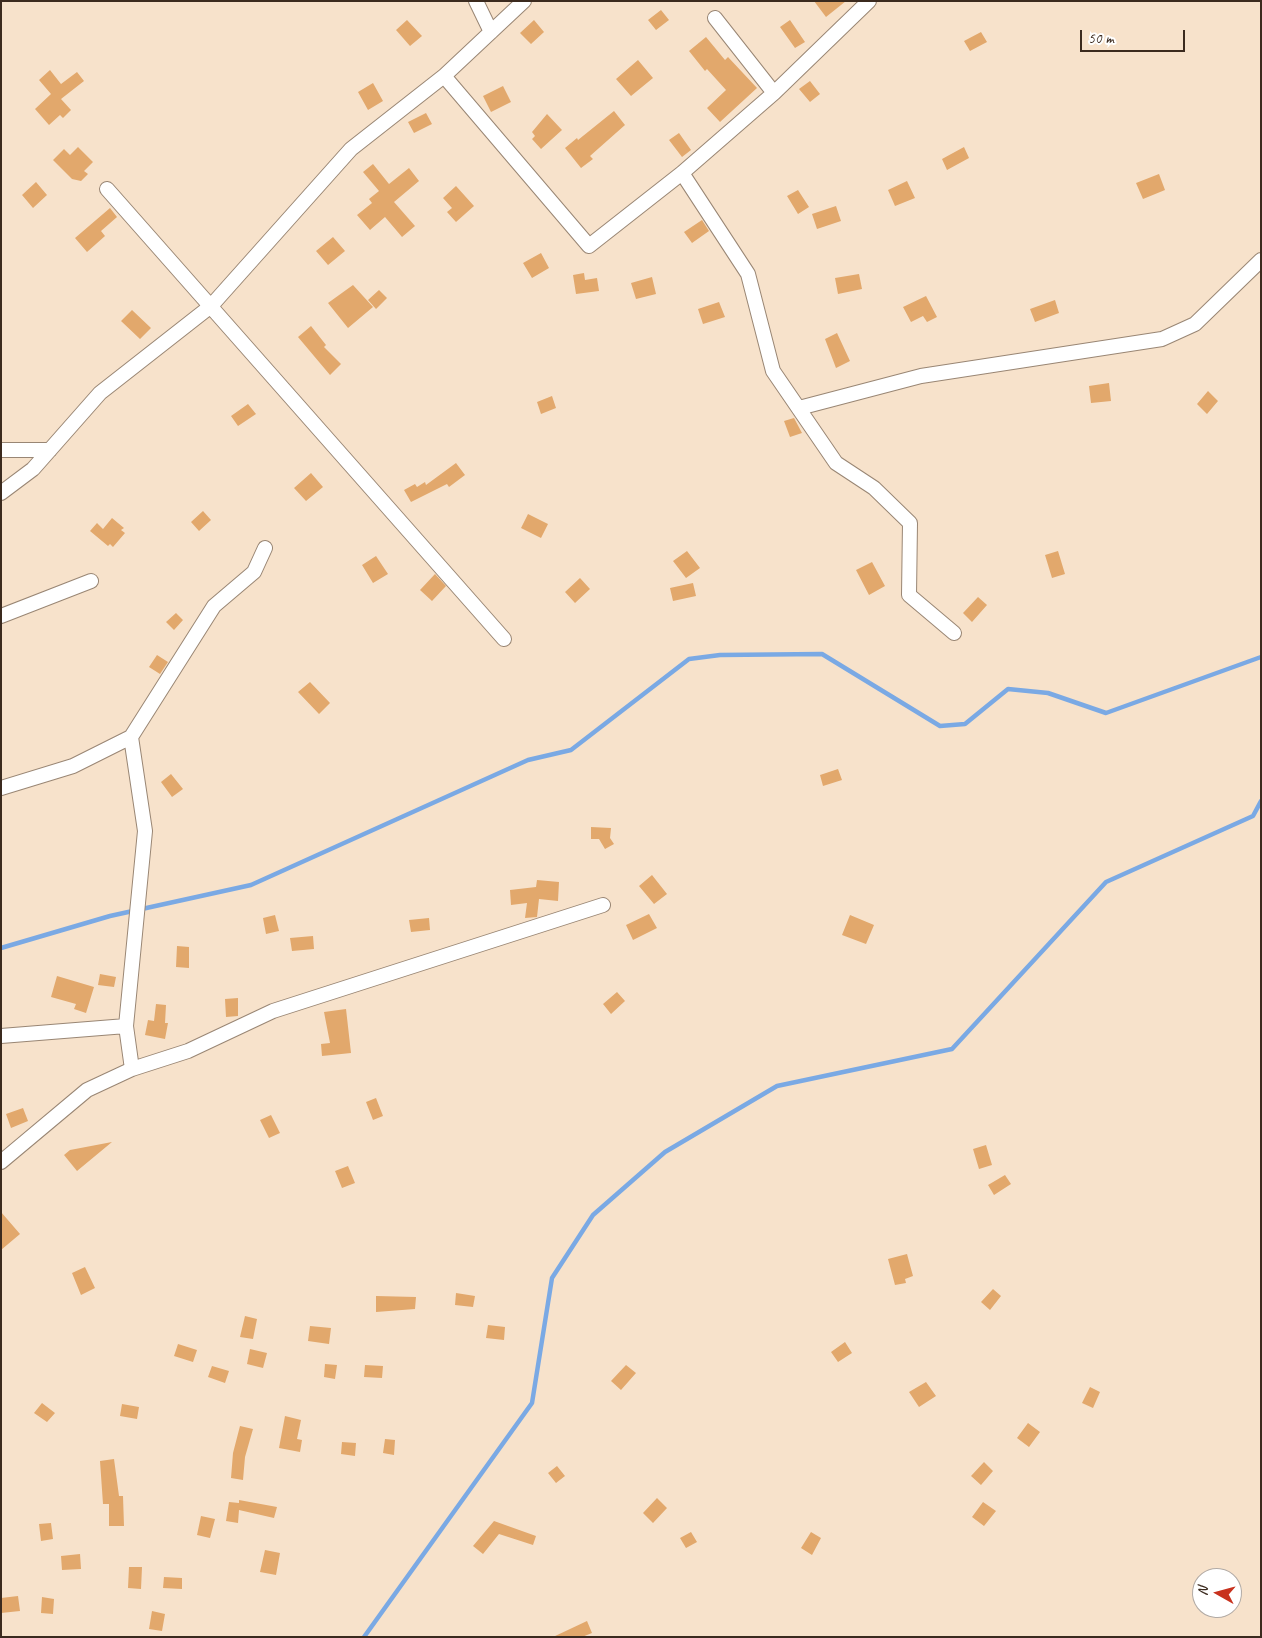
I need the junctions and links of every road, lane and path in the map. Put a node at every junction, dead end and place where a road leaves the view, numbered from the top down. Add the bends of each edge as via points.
1 (476, 1) edge
2 (524, 1) edge
3 (861, 4) edge
4 (715, 18) dead end
5 (491, 32) junction
6 (444, 76) junction
7 (774, 93) junction
8 (682, 174) junction
9 (107, 189) dead end
10 (1261, 260) edge
11 (210, 306) junction
12 (798, 408) junction
13 (1, 450) edge
14 (50, 450) junction
15 (1, 493) edge
16 (265, 548) dead end
17 (91, 581) dead end
18 (1, 616) edge
19 (954, 633) dead end
20 (504, 639) dead end
21 (131, 737) junction
22 (1, 788) edge
23 (603, 905) dead end
24 (126, 1026) junction
25 (1, 1036) edge
26 (132, 1069) junction
27 (1, 1162) edge

1 - 5 street
2 - 5 street
3 - 7 street
4 - 7 street
5 - 6 street
6 - 8 street via 589,246
6 - 11 street via 351,149
7 - 8 street
8 - 12 street via 748,274 773,371
9 - 11 street
10 - 12 street via 1195,324 1162,339 921,376
11 - 14 street via 100,393
11 - 20 street
12 - 19 street via 836,463 874,488 910,523 909,595
13 - 14 street
14 - 15 street via 33,469
16 - 21 street via 254,572 214,606
17 - 18 street
21 - 22 street via 73,766
21 - 24 street via 145,831
23 - 26 street via 272,1011 188,1051
24 - 25 street
24 - 26 street
26 - 27 street via 87,1090

